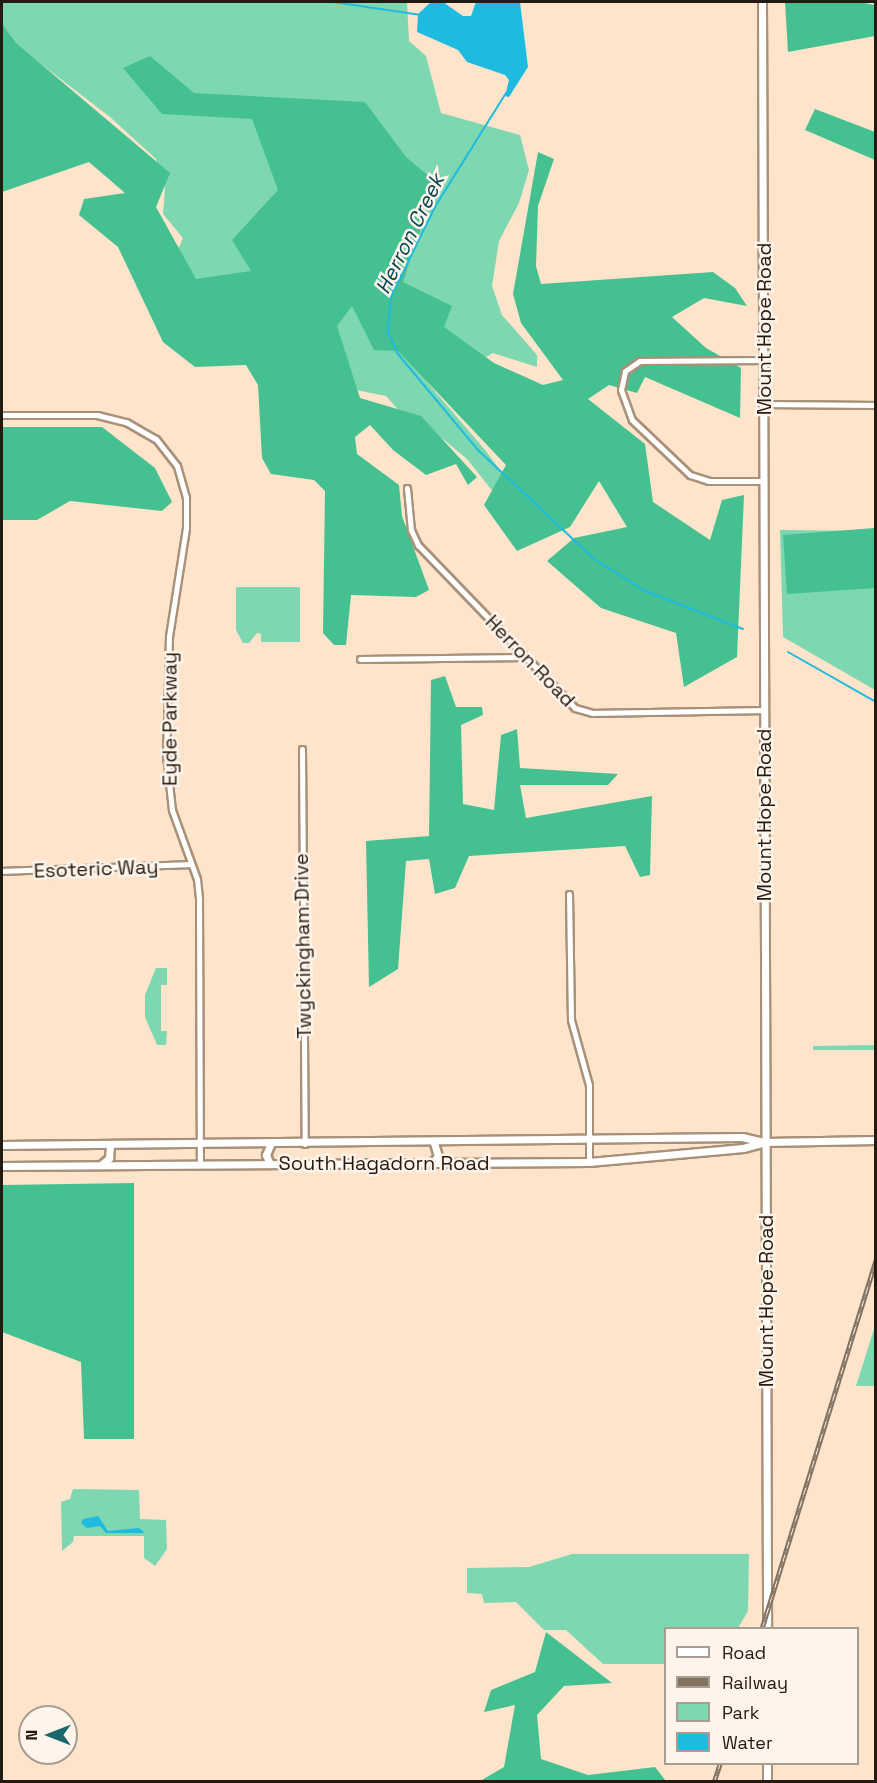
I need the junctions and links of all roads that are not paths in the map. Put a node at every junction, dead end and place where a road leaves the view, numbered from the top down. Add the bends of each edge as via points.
1 (762, 2) edge
2 (764, 360) junction
3 (764, 404) junction
4 (876, 405) edge
5 (2, 415) edge
6 (764, 481) junction
7 (407, 488) dead end
8 (525, 657) junction
9 (360, 659) dead end
10 (765, 710) junction
11 (302, 749) dead end
12 (190, 864) junction
13 (2, 871) edge
14 (569, 894) dead end
15 (876, 1140) edge
16 (589, 1142) junction
17 (765, 1142) junction
18 (434, 1143) junction
19 (305, 1144) junction
20 (2, 1145) edge
21 (199, 1145) junction
22 (270, 1145) junction
23 (110, 1146) junction
24 (589, 1162) junction
25 (432, 1163) junction
26 (200, 1164) junction
27 (270, 1164) junction
28 (101, 1165) junction
29 (2, 1166) edge
30 (766, 1627) edge
31 (767, 1765) edge
32 (767, 1782) edge

1 - 2 street, Mount Hope Road
2 - 3 street, Mount Hope Road
2 - 6 street via 640,361 625,371 621,390 632,420 690,475 710,481
3 - 4 street
3 - 6 street, Mount Hope Road
5 - 12 street, Eyde Parkway via 114,417 156,439 177,466 186,498 186,528 169,636 166,755 172,810
6 - 10 street, Mount Hope Road
7 - 8 street, Herron Road via 411,530 418,545
8 - 9 street
8 - 10 street, Herron Road via 570,705 584,712
10 - 17 street, Mount Hope Road
11 - 19 street, Twyckingham Drive
12 - 13 street, Esoteric Way
12 - 21 street, Eyde Parkway via 199,899
14 - 16 street via 571,1020 589,1085
15 - 17 street, South Hagadorn Road
16 - 17 street, South Hagadorn Road via 742,1137
16 - 18 street, South Hagadorn Road
16 - 24 street
17 - 24 street, South Hagadorn Road via 743,1148
17 - 30 street, Mount Hope Road
18 - 19 street, South Hagadorn Road
18 - 25 street via 438,1156
19 - 22 street, South Hagadorn Road
20 - 23 street, South Hagadorn Road
21 - 22 street, South Hagadorn Road
21 - 23 street, South Hagadorn Road
21 - 26 street, Eyde Parkway
22 - 27 street via 266,1155
23 - 28 street via 109,1158
24 - 25 street, South Hagadorn Road
25 - 27 street, South Hagadorn Road
26 - 27 street, South Hagadorn Road
26 - 28 street, South Hagadorn Road
28 - 29 street, South Hagadorn Road
31 - 32 street

